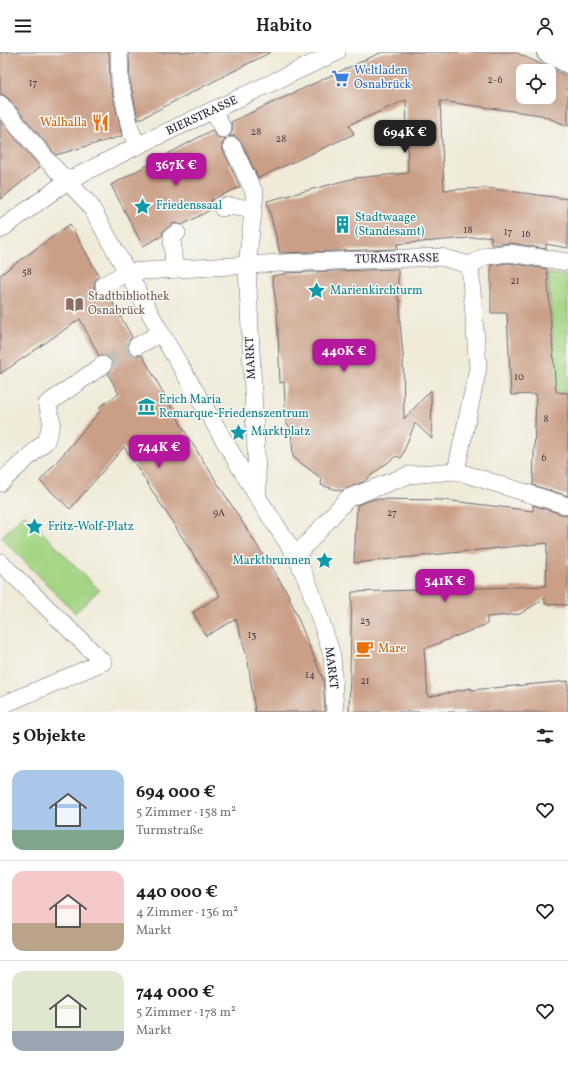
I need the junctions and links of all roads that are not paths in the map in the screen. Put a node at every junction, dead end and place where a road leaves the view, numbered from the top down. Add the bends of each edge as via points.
1 (119, 52) edge
2 (337, 52) edge
3 (548, 52) edge
4 (568, 62) edge
5 (0, 104) edge
6 (213, 110) junction
7 (223, 129) dead end
8 (137, 146) junction
9 (232, 146) dead end
10 (67, 181) junction
11 (222, 208) dead end
12 (253, 209) junction
13 (0, 230) edge
14 (177, 233) dead end
15 (568, 262) edge
16 (470, 265) junction
17 (247, 266) junction
18 (174, 270) junction
19 (126, 272) junction
20 (104, 285) dead end
21 (161, 333) junction
22 (137, 346) tunnel mouth
23 (103, 365) tunnel mouth
24 (456, 471) junction
25 (0, 483) edge
26 (258, 498) junction
27 (568, 506) edge
28 (296, 556) junction
29 (0, 562) edge
30 (0, 706) edge
31 (335, 712) edge

1 - 8 street via 120,82 130,128
2 - 6 street, BIERSTRASSE
3 - 4 street
5 - 10 street, MARKT
6 - 7 street
6 - 8 street, BIERSTRASSE
8 - 10 street, BIERSTRASSE
9 - 12 street, MARKT via 255,194
10 - 13 street, BIERSTRASSE
10 - 19 street, MARKT via 90,205
11 - 12 street via 226,206
12 - 17 street, MARKT
14 - 18 street via 172,236
15 - 16 street via 509,253 486,256
16 - 17 street, TURMSTRASSE via 441,257
16 - 24 street via 478,368
17 - 18 street
17 - 26 street, MARKT
18 - 19 street
19 - 20 street
19 - 21 street, MARKT
21 - 22 street
21 - 26 street, MARKT
23 - 25 street via 47,404 52,423 46,442
24 - 27 street
24 - 28 street via 409,475 348,498
26 - 28 street, MARKT
28 - 31 street, MARKT via 310,588 332,655
29 - 30 street via 103,662

